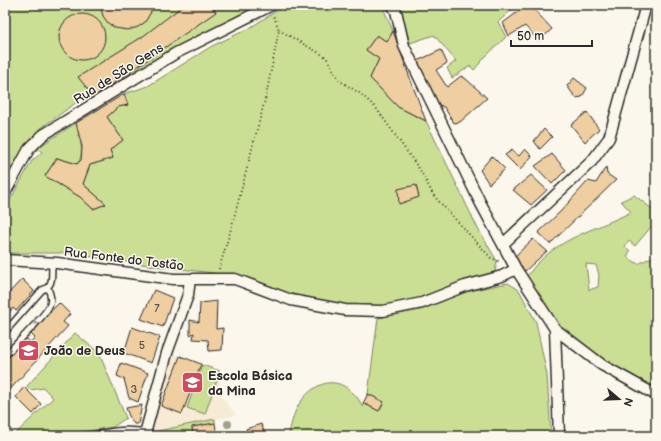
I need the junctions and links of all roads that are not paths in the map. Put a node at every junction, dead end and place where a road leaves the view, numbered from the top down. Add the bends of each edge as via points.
1 (271, 5) edge
2 (392, 5) edge
3 (646, 5) edge
4 (5, 193) edge
5 (503, 244) junction
6 (5, 260) edge
7 (52, 263) junction
8 (516, 269) junction
9 (190, 278) junction
10 (48, 288) junction
11 (555, 329) junction
12 (5, 332) edge
13 (5, 356) edge
14 (656, 395) edge
15 (146, 434) edge
16 (89, 436) edge
17 (559, 436) edge

1 - 4 street, Rua de São Gens via 176,53 43,135 28,149
2 - 5 street via 396,11 404,46
3 - 5 street via 610,138 592,161
5 - 8 street
6 - 7 street, Rua Fonte do Tostão
7 - 9 street, Rua Fonte do Tostão via 173,279
7 - 10 lane via 51,285
8 - 9 street, Rua Fonte do Tostão via 422,303 384,311 344,310 292,300 234,279
8 - 11 street
9 - 15 street via 188,295 167,353
10 - 12 lane via 42,290
10 -> 13 lane via 50,305
11 - 14 street via 602,365
11 - 17 street
15 - 16 lane via 131,429

